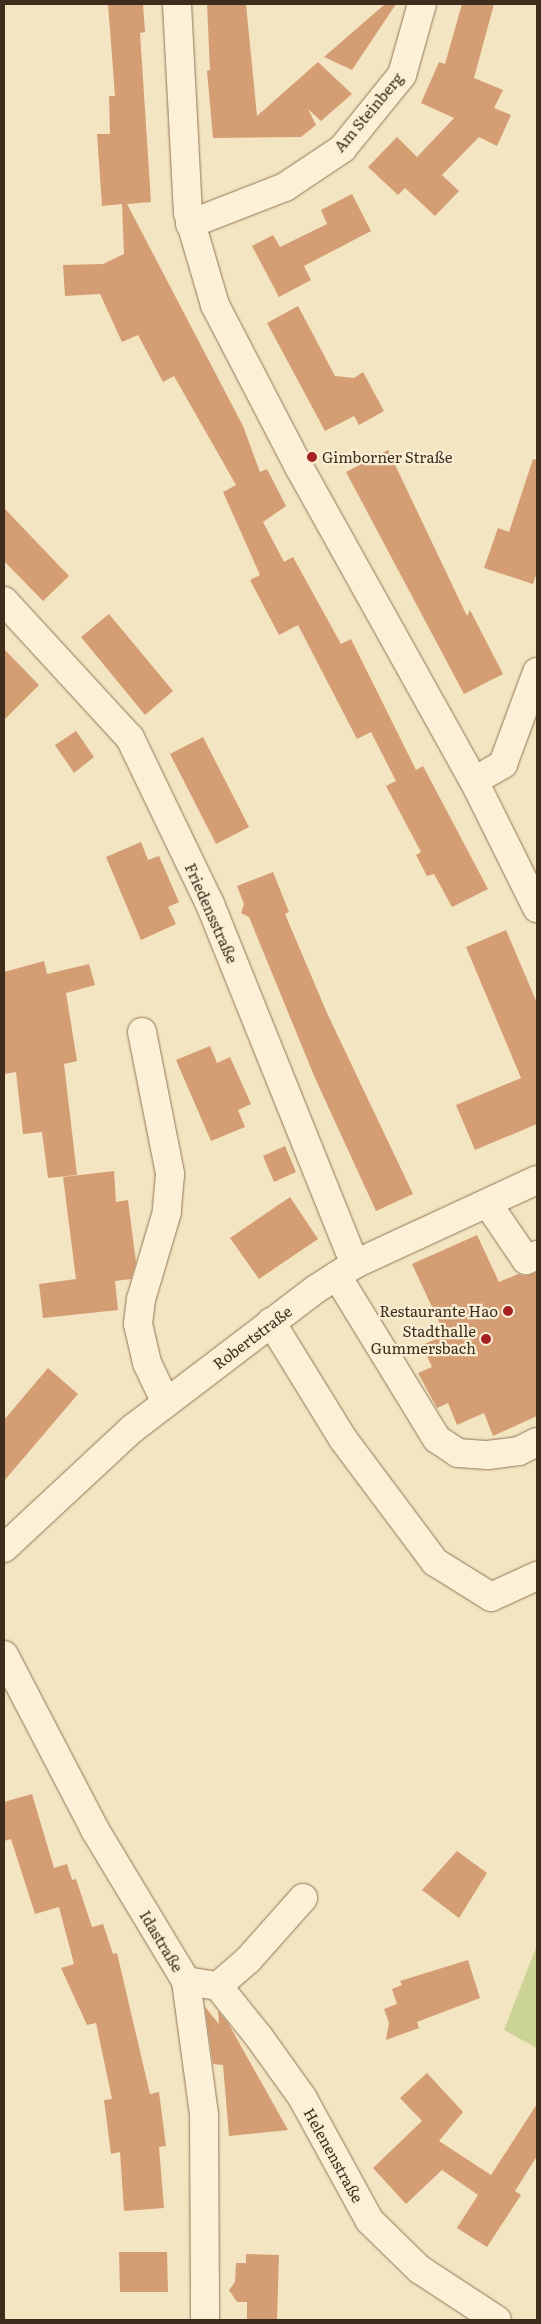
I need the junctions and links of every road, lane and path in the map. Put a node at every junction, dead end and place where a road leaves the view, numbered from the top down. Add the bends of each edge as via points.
1 (177, 4) edge
2 (422, 4) edge
3 (190, 224) junction
4 (4, 601) edge
5 (537, 672) edge
6 (474, 781) junction
7 (537, 908) edge
8 (142, 1032) dead end
9 (537, 1180) edge
10 (488, 1204) junction
11 (537, 1255) edge
12 (346, 1270) junction
13 (271, 1322) junction
14 (166, 1403) junction
15 (537, 1442) edge
16 (4, 1548) edge
17 (537, 1576) edge
18 (4, 1655) edge
19 (304, 1898) dead end
20 (186, 1981) junction
21 (218, 1986) junction
22 (205, 2320) edge
23 (498, 2320) edge

1 - 3 street via 180,102
2 - 3 street, Am Steinberg via 402,75 342,148 284,187
3 - 6 street via 215,305 308,484
4 - 12 street, Friedensstraße via 130,738 210,904
5 - 6 street via 503,764
6 - 7 street
8 - 14 street via 170,1174 167,1212 141,1299 138,1324 147,1363
9 - 10 street, Robertstraße
10 - 11 street via 526,1260
10 - 12 street, Robertstraße
12 - 13 street, Robertstraße
12 - 15 street, Friedensstraße via 437,1439 458,1453 488,1455 519,1451
13 - 14 street, Robertstraße
13 - 17 street via 343,1439 434,1562 491,1597
14 - 16 street, Robertstraße via 132,1429
18 - 20 street, Idastraße via 96,1830
19 - 21 street via 248,1960
20 - 21 street
20 - 22 street, Idastraße via 204,2116
21 - 23 street, Helenenstraße via 302,2097 370,2221 419,2269

